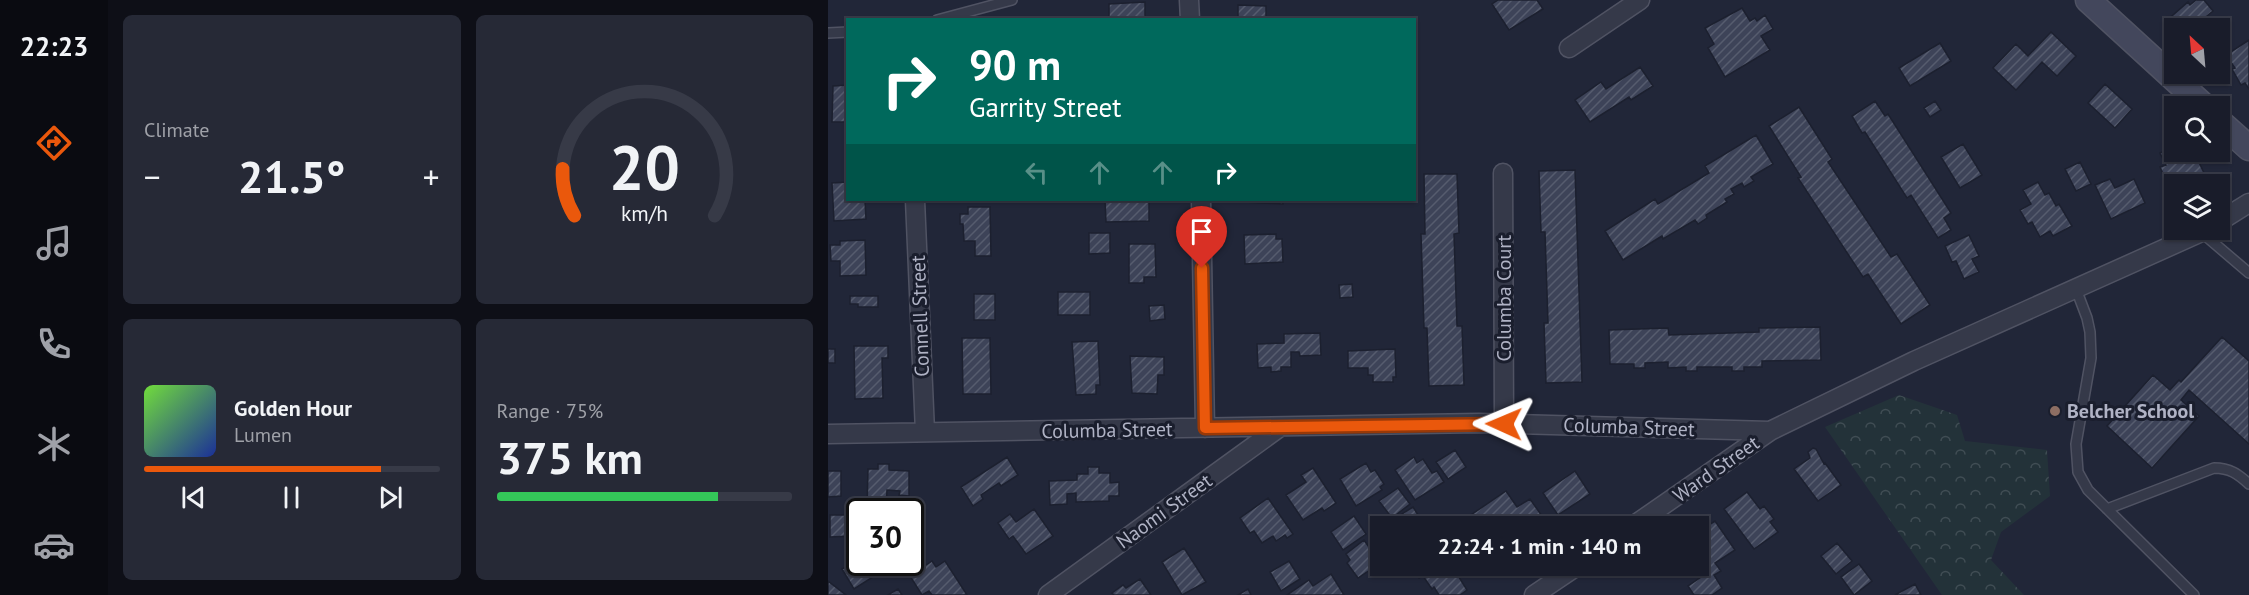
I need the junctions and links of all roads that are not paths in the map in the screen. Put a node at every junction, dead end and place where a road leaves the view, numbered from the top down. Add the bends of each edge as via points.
1 (1012, 0) edge
2 (1189, 0) edge
3 (1640, 0) edge
4 (2088, 0) edge
5 (944, 18) edge
6 (1190, 18) edge
7 (846, 32) edge
8 (828, 33) edge
9 (1569, 48) dead end
10 (2193, 96) edge
11 (2230, 131) edge
12 (2249, 148) edge
13 (1503, 173) dead end
14 (915, 201) edge
15 (1201, 201) edge
16 (2249, 203) edge
17 (2230, 215) edge
18 (2184, 240) edge
19 (2214, 240) edge
20 (2249, 273) edge
21 (2076, 289) junction
22 (1504, 424) junction
23 (1281, 427) junction
24 (1205, 428) junction
25 (1770, 431) junction
26 (925, 432) junction
27 (828, 434) edge
28 (2249, 484) edge
29 (2107, 509) junction
30 (1647, 516) edge
31 (1562, 576) edge
32 (1048, 595) edge
33 (1534, 595) edge
34 (2194, 595) edge

1 - 5 lane
2 - 6 street
3 - 9 street
4 - 10 main road
7 - 8 lane
11 - 12 main road
13 - 22 street, Columba Court
14 - 26 street, Connell Street
15 - 24 street
16 - 17 street
18 - 21 street, Columba Street
19 - 20 lane
21 - 25 street, Columba Street
21 - 29 lane via 2087,318 2091,358 2076,459 2088,490
22 - 23 street, Columba Street
22 - 25 street, Columba Street
23 - 24 street, Columba Street
23 - 32 street, Naomi Street
24 - 26 street, Columba Street
25 - 30 street, Ward Street
26 - 27 street, Columba Street
28 - 29 lane via 2237,473 2214,468
29 - 34 lane
31 - 33 street

